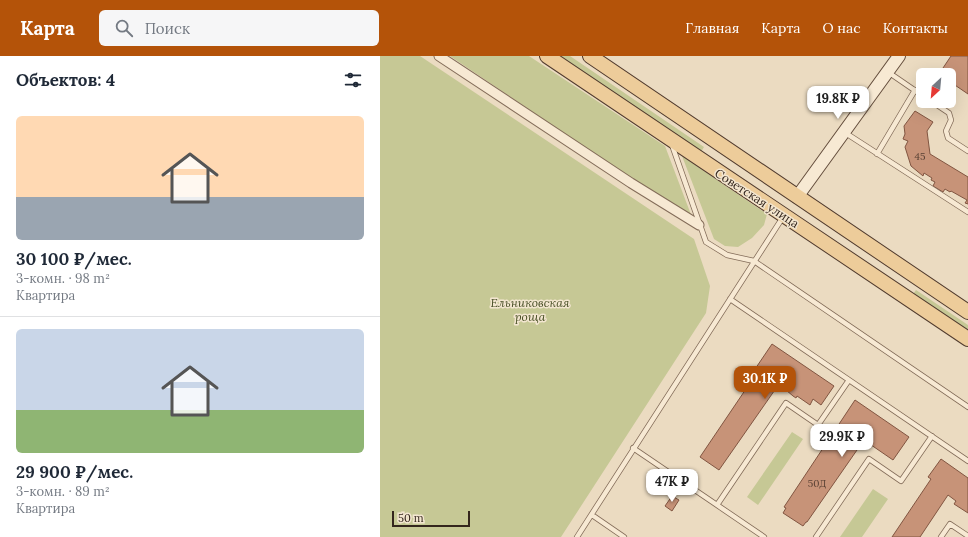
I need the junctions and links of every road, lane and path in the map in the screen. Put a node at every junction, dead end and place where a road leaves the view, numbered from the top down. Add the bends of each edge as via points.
1 (439, 56) edge
2 (547, 56) edge
3 (590, 56) edge
4 (604, 56) edge
5 (899, 56) edge
6 (610, 69) junction
7 (888, 72) junction
8 (915, 90) joint
9 (942, 108) edge
10 (844, 132) junction
11 (670, 139) junction
12 (968, 151) edge
13 (877, 154) junction
14 (798, 198) junction
15 (968, 212) edge
16 (784, 216) junction
17 (699, 225) junction
18 (754, 262) junction
19 (909, 272) junction
20 (896, 291) junction
21 (730, 299) junction
22 (968, 312) edge
23 (968, 339) edge
24 (849, 380) junction
25 (968, 407) edge
26 (932, 436) junction
27 (633, 448) junction
28 (968, 460) edge
29 (716, 505) junction
30 (592, 515) junction
31 (968, 536) edge
32 (577, 537) edge
33 (624, 537) edge
34 (764, 537) edge
35 (816, 537) edge
36 (941, 537) edge

1 - 17 street
2 - 11 main road, Советская улица
3 - 6 main road, Советская улица
4 - 6 lane
5 - 7 main road
6 - 14 main road, Советская улица
7 - 8 lane
7 - 10 main road
8 - 13 lane
9 - 12 lane via 949,113 951,120 946,131 948,138
10 - 13 lane
10 - 14 main road
11 - 16 main road, Советская улица
11 - 17 lane
13 - 15 lane
14 - 16 main road
14 - 19 main road, Советская улица
16 - 18 lane
16 - 20 main road, Советская улица
17 - 18 lane via 706,242 716,250
18 - 21 lane
18 - 25 lane
19 - 20 main road
19 - 22 main road, Советская улица
20 - 23 main road, Советская улица
21 - 24 lane
21 - 27 lane
24 - 26 lane
24 - 29 lane via 818,425 786,403
26 - 28 lane
26 - 35 lane via 901,481 869,459
27 - 29 lane
27 - 30 lane
29 - 34 lane
30 - 32 lane
30 - 33 lane
31 - 36 lane via 950,524

